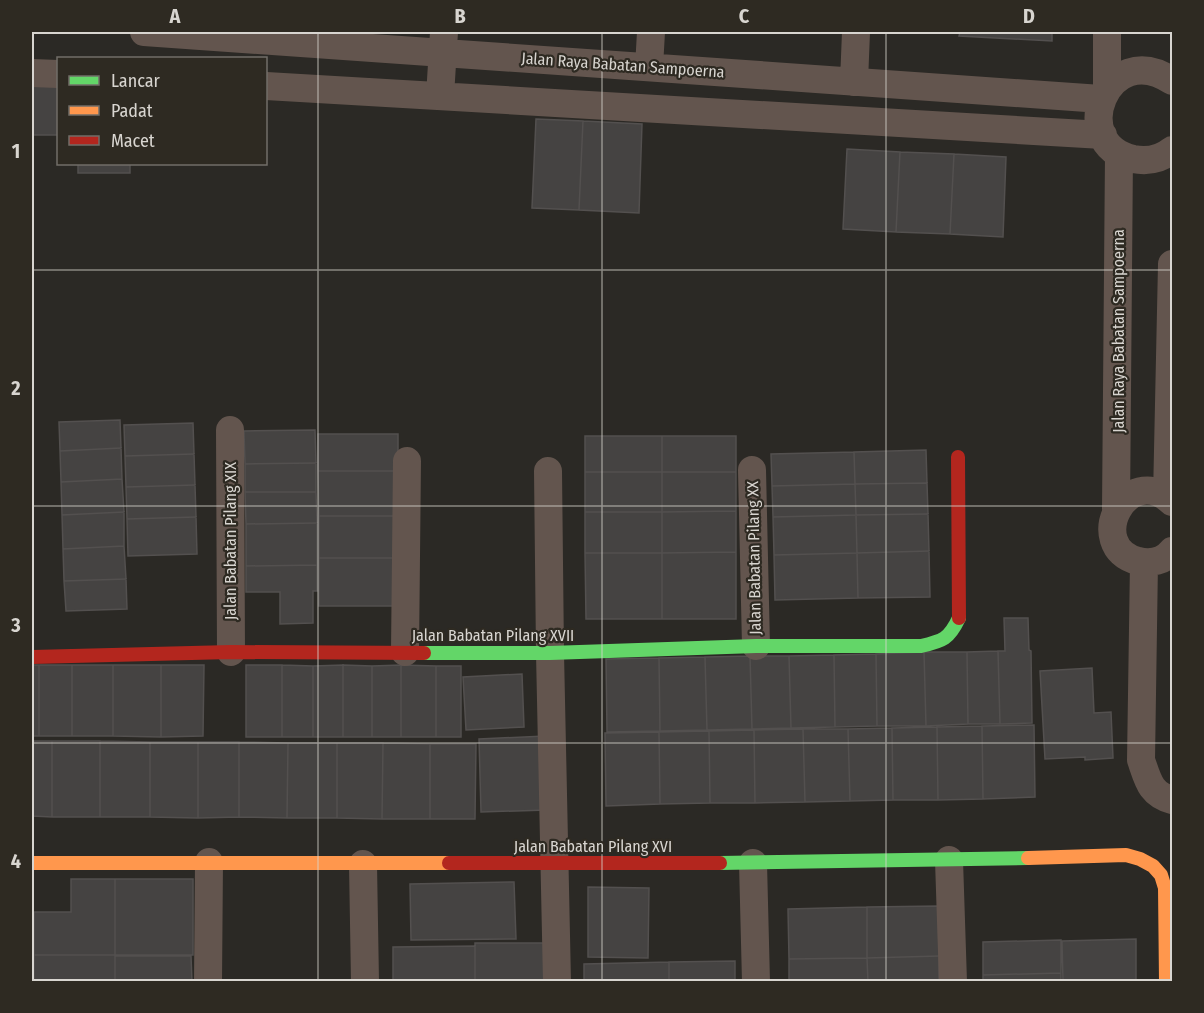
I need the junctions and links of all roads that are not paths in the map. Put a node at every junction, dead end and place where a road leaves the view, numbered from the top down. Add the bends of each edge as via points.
1 (144, 32) edge
2 (651, 32) edge
3 (856, 32) edge
4 (1107, 32) edge
5 (228, 35) edge
6 (443, 42) edge
7 (649, 67) junction
8 (32, 73) edge
9 (57, 74) edge
10 (1173, 81) edge
11 (854, 82) junction
12 (267, 86) edge
13 (1104, 94) junction
14 (440, 96) junction
15 (1111, 144) junction
16 (1173, 150) edge
17 (1173, 264) edge
18 (1172, 270) edge
19 (230, 430) dead end
20 (958, 457) dead end
21 (407, 460) dead end
22 (752, 470) dead end
23 (548, 471) dead end
24 (1170, 500) edge
25 (1116, 509) junction
26 (1173, 551) edge
27 (1144, 562) junction
28 (756, 646) junction
29 (231, 652) junction
30 (405, 652) junction
31 (550, 653) junction
32 (32, 657) edge
33 (1173, 800) edge
34 (950, 860) junction
35 (209, 862) junction
36 (555, 862) junction
37 (32, 863) edge
38 (753, 863) junction
39 (363, 864) junction
40 (208, 981) edge
41 (365, 981) edge
42 (557, 981) edge
43 (756, 981) edge
44 (953, 981) edge
45 (1166, 981) edge

1 - 5 street, Jalan Raya Babatan Sampoerna
2 - 7 street
3 - 11 street
4 - 13 street
5 - 6 street, Jalan Raya Babatan Sampoerna
6 - 7 street, Jalan Raya Babatan Sampoerna
6 - 14 street
7 - 11 street, Jalan Raya Babatan Sampoerna
8 - 9 street
10 - 13 street via 1147,70 1132,72 1118,79
11 - 13 street, Jalan Raya Babatan Sampoerna
12 - 14 street
13 - 15 street, Jalan Raya Babatan Sampoerna via 1098,117
14 - 15 street
15 - 16 street via 1130,158 1142,161 1154,160
15 - 25 street, Jalan Raya Babatan Sampoerna
17 - 18 street
18 - 24 street
19 - 29 street, Jalan Babatan Pilang XIX
20 - 28 street, Jalan Babatan Pilang XVII via 960,607 951,635 941,642 921,646
21 - 30 street
22 - 28 street, Jalan Babatan Pilang XX
23 - 31 street
24 - 25 street via 1159,493 1139,492
25 - 27 street, Jalan Raya Babatan Sampoerna via 1112,532 1116,543 1123,553
26 - 27 street via 1157,561
27 - 33 street via 1141,760 1149,783 1160,797
28 - 31 street, Jalan Babatan Pilang XVII
29 - 30 street, Jalan Babatan Pilang XVII
29 - 32 street, Jalan Babatan Pilang XVII
30 - 31 street, Jalan Babatan Pilang XVII
31 - 36 street
34 - 38 street, Jalan Babatan Pilang XVI
34 - 44 street
34 - 45 street, Jalan Babatan Pilang XVI via 1126,855 1152,865 1161,874 1165,888
35 - 37 street, Jalan Babatan Pilang XVI
35 - 39 street, Jalan Babatan Pilang XVI
35 - 40 street
36 - 38 street, Jalan Babatan Pilang XVI
36 - 39 street, Jalan Babatan Pilang XVI
36 - 42 street
38 - 43 street
39 - 41 street

